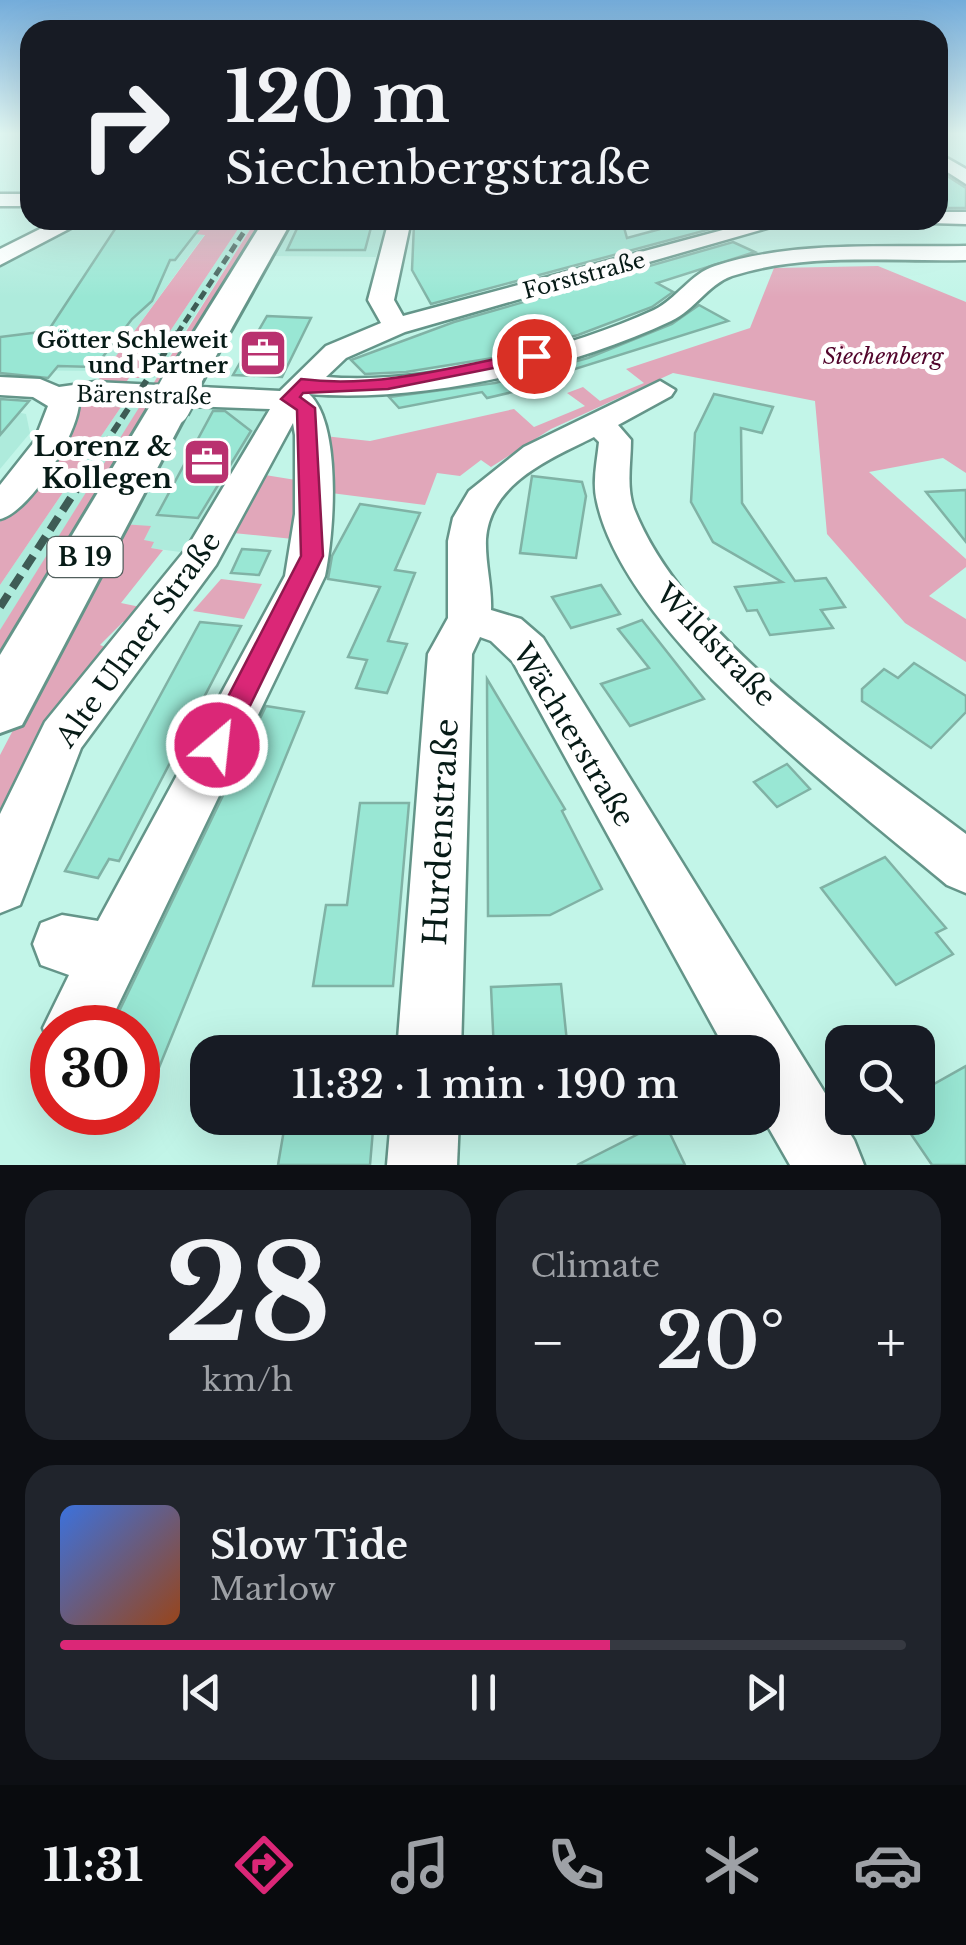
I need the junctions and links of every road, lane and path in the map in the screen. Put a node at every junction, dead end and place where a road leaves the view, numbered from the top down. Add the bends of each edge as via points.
1 (55, 230) edge
2 (272, 230) edge
3 (398, 230) edge
4 (747, 230) edge
5 (815, 236) edge
6 (966, 253) edge
7 (0, 258) edge
8 (396, 326) junction
9 (0, 386) edge
10 (660, 390) dead end
11 (295, 392) junction
12 (58, 396) junction
13 (598, 423) junction
14 (0, 508) edge
15 (469, 618) junction
16 (0, 708) edge
17 (966, 867) edge
18 (0, 886) edge
19 (78, 1005) edge
20 (430, 1035) edge
21 (752, 1035) edge
22 (780, 1083) edge
23 (424, 1135) edge
24 (422, 1165) edge
25 (829, 1165) edge

1 - 7 street
2 - 16 main road, B 19
3 - 8 street via 381,300
4 - 8 street, Forststraße
5 - 6 street, Bärenstraße
5 - 11 street, Bärenstraße via 782,260 700,282 666,314 534,356 371,386
8 - 11 street, Forststraße via 336,352
9 - 12 street, Bärenstraße
10 - 13 street
11 - 12 street, Bärenstraße
11 - 18 street, Alte Ulmer Straße via 202,556 62,736
11 - 19 street via 306,408 314,478 312,556 87,948
12 - 14 street via 64,402 62,422
13 - 15 street via 512,469 481,499 467,538
13 - 17 street, Wildstraße via 616,440 611,487 625,532 665,596 766,699
15 - 20 street, Hurdenstraße via 450,654
15 - 21 street, Wächterstraße via 506,630 528,650
22 - 25 street, Wächterstraße
23 - 24 street

